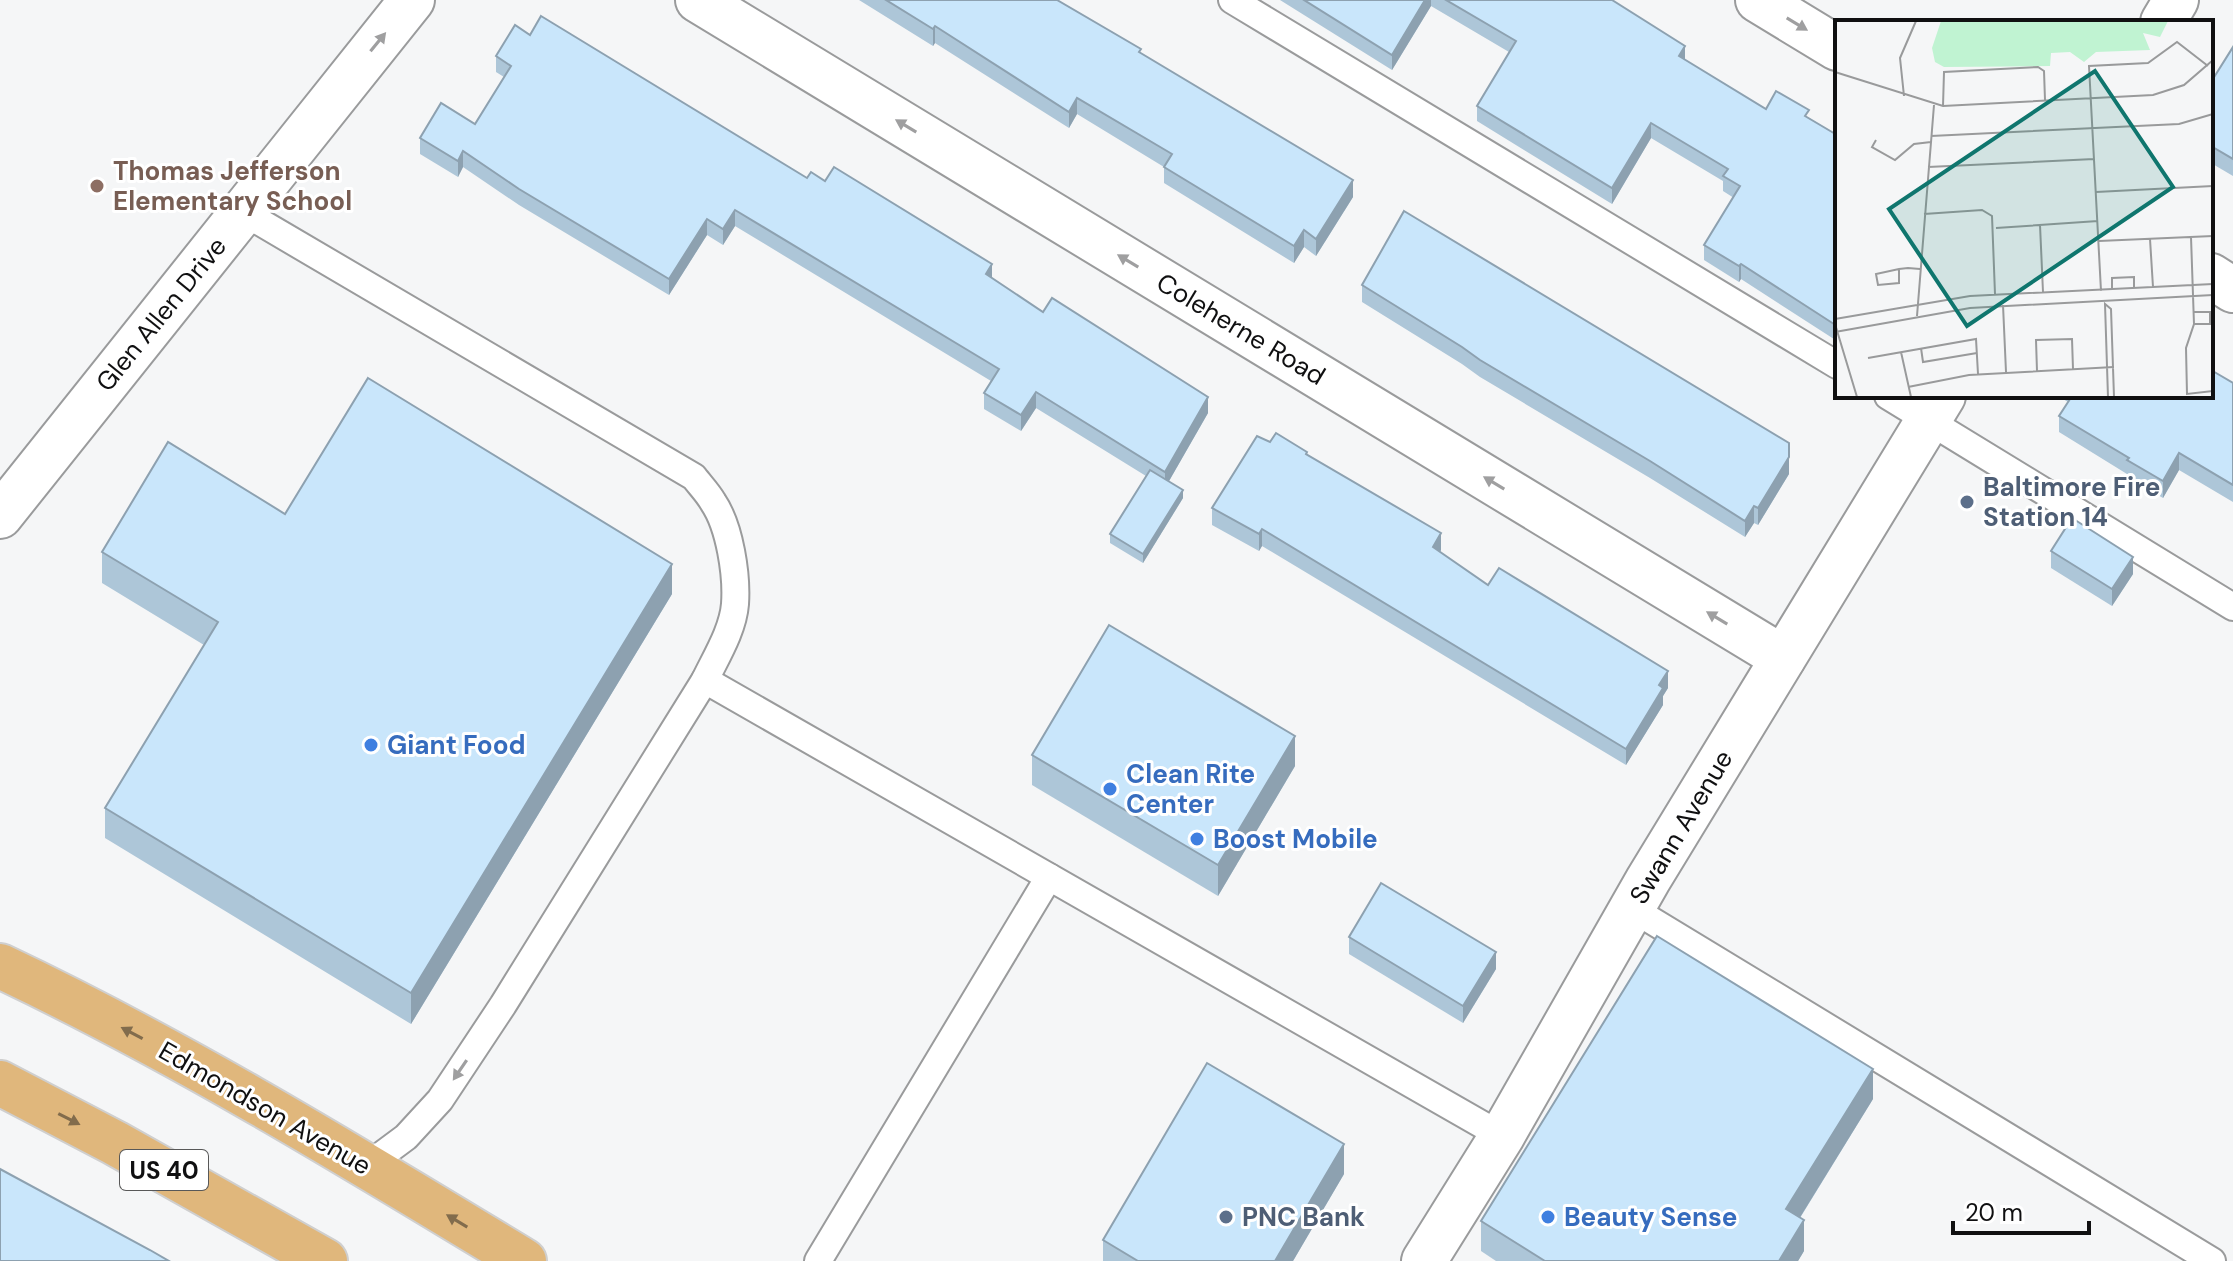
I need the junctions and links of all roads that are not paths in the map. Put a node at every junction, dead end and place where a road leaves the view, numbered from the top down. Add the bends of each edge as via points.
1 (412, 0) edge
2 (698, 0) edge
3 (1232, 0) edge
4 (1758, 0) edge
5 (2176, 0) edge
6 (2164, 20) edge
7 (1835, 47) edge
8 (243, 212) junction
9 (2213, 277) edge
10 (2233, 290) edge
11 (1835, 364) edge
12 (1896, 398) edge
13 (1936, 408) edge
14 (0, 516) edge
15 (2233, 607) edge
16 (1783, 658) junction
17 (705, 680) junction
18 (1049, 877) junction
19 (1631, 908) junction
20 (0, 966) edge
21 (0, 1083) edge
22 (1502, 1136) junction
23 (367, 1166) junction
24 (325, 1261) edge
25 (524, 1261) edge
26 (818, 1261) edge
27 (1424, 1261) edge
28 (2212, 1261) edge

8 -> 1 street, Glen Allen Drive
16 -> 2 street, Coleherne Road
3 - 11 lane
4 -> 7 street
5 - 6 street
8 - 14 street, Glen Allen Drive
8 - 17 lane via 694,477 715,503 728,537 735,606
9 - 10 street
12 - 13 lane
13 - 15 lane
13 - 16 street, Swann Avenue
16 - 19 street, Swann Avenue
17 - 18 lane
17 -> 23 lane via 440,1100 406,1137
18 - 22 lane
18 - 26 lane
19 - 22 street, Swann Avenue
19 - 28 lane
23 -> 20 main road, Edmondson Avenue via 172,1054
21 -> 24 main road, US 40
22 - 27 street, Swann Avenue
25 -> 23 main road, Edmondson Avenue

